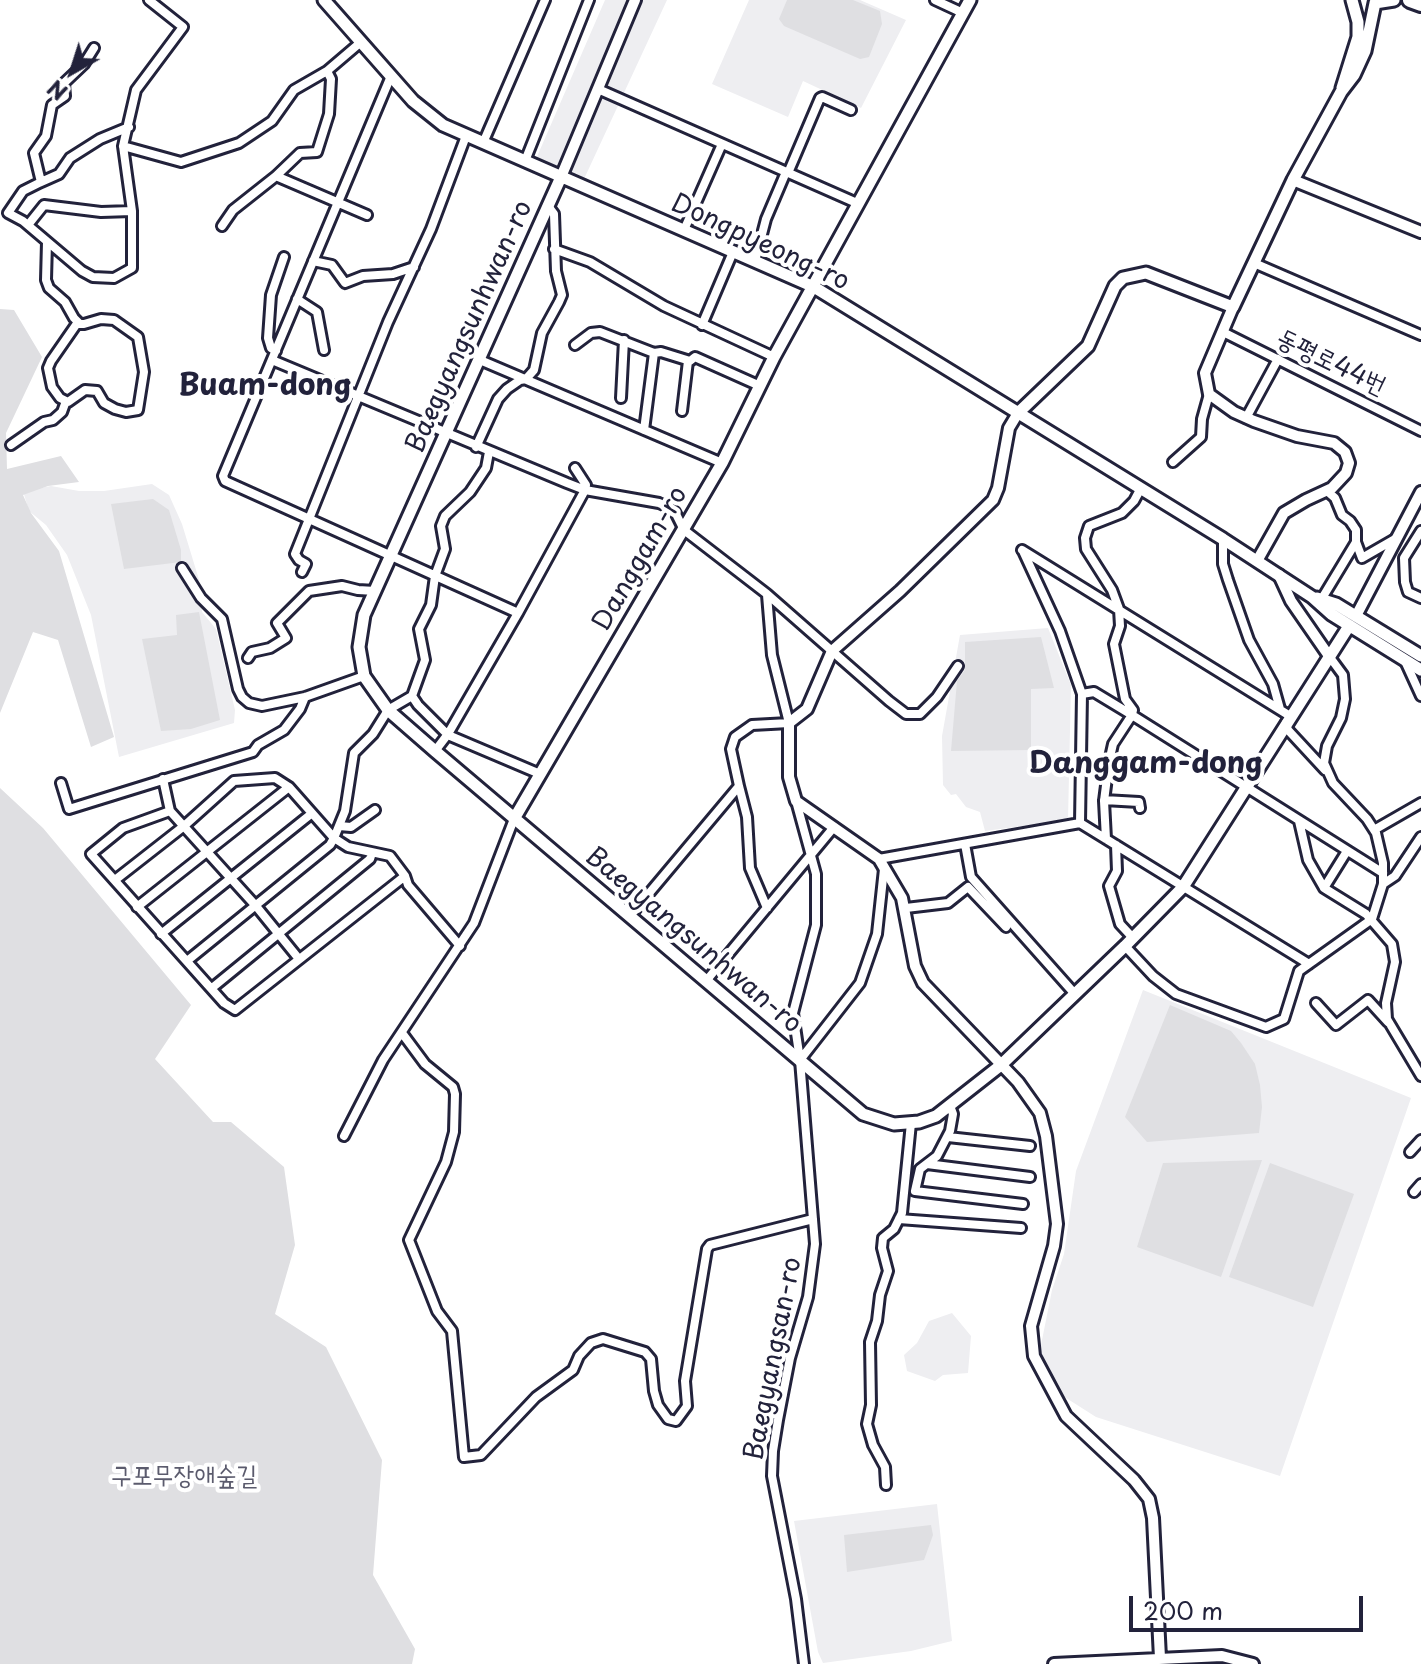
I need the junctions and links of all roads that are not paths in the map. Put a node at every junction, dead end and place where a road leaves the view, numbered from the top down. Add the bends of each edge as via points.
1 (149, 0) edge
2 (324, 0) edge
3 (545, 0) edge
4 (589, 0) edge
5 (635, 0) edge
6 (935, 0) edge
7 (970, 0) edge
8 (1352, 0) edge
9 (1397, 0) edge
10 (1410, 0) edge
11 (1421, 5) edge
12 (963, 13) junction
13 (361, 42) junction
14 (94, 48) dead end
15 (327, 71) junction
16 (391, 76) junction
17 (598, 89) junction
18 (1341, 92) junction
19 (851, 110) dead end
20 (129, 127) junction
21 (466, 136) junction
22 (483, 143) junction
23 (722, 144) junction
24 (123, 146) junction
25 (525, 161) junction
26 (787, 172) junction
27 (276, 176) junction
28 (561, 177) junction
29 (1293, 180) junction
30 (41, 182) junction
31 (337, 202) junction
32 (859, 204) junction
33 (548, 206) junction
34 (132, 211) junction
35 (367, 215) dead end
36 (28, 225) junction
37 (222, 226) dead end
38 (684, 230) junction
39 (1421, 232) edge
40 (47, 242) junction
41 (554, 249) junction
42 (733, 252) junction
43 (284, 257) dead end
44 (313, 261) junction
45 (755, 261) junction
46 (1254, 263) junction
47 (414, 267) junction
48 (814, 287) junction
49 (297, 299) junction
50 (1233, 307) junction
51 (78, 322) junction
52 (702, 325) junction
53 (1223, 332) junction
54 (1421, 335) edge
55 (624, 340) junction
56 (575, 345) dead end
57 (324, 350) dead end
58 (654, 353) junction
59 (274, 356) junction
60 (774, 357) junction
61 (1278, 359) junction
62 (480, 360) junction
63 (688, 361) junction
64 (526, 379) junction
65 (760, 386) junction
66 (1209, 394) junction
67 (360, 396) junction
68 (621, 398) dead end
69 (66, 401) junction
70 (682, 411) dead end
71 (1018, 413) junction
72 (1246, 418) junction
73 (644, 430) junction
74 (1421, 431) edge
75 (447, 434) junction
76 (11, 445) dead end
77 (476, 447) junction
78 (489, 452) junction
79 (1173, 462) dead end
80 (722, 463) junction
81 (575, 468) dead end
82 (1141, 488) junction
83 (585, 490) junction
84 (1327, 491) junction
85 (1421, 492) edge
86 (310, 520) junction
87 (684, 530) junction
88 (1421, 531) edge
89 (1223, 539) junction
90 (1395, 539) junction
91 (1356, 542) junction
92 (391, 555) junction
93 (1257, 561) junction
94 (182, 568) dead end
95 (302, 572) dead end
96 (1279, 575) junction
97 (435, 576) junction
98 (375, 591) junction
99 (767, 594) junction
100 (1317, 598) junction
101 (1421, 598) edge
102 (1119, 611) junction
103 (518, 613) junction
104 (1352, 621) junction
105 (832, 651) junction
106 (1329, 656) junction
107 (1421, 656) edge
108 (248, 658) dead end
109 (1405, 661) junction
110 (958, 666) dead end
111 (1421, 670) edge
112 (364, 676) junction
113 (1082, 694) junction
114 (412, 696) junction
115 (1421, 696) edge
116 (305, 697) junction
117 (388, 710) junction
118 (1132, 715) junction
119 (1285, 716) junction
120 (789, 723) junction
121 (448, 735) junction
122 (435, 751) junction
123 (229, 760) junction
124 (1326, 770) junction
125 (540, 774) junction
126 (163, 779) junction
127 (234, 781) junction
128 (61, 783) dead end
129 (739, 786) junction
130 (289, 787) junction
131 (1246, 788) junction
132 (1104, 800) junction
133 (796, 801) junction
134 (1421, 803) edge
135 (1140, 808) dead end
136 (375, 810) dead end
137 (170, 811) junction
138 (311, 814) junction
139 (514, 819) junction
140 (1299, 821) junction
141 (1080, 823) junction
142 (184, 826) junction
143 (339, 826) junction
144 (834, 827) junction
145 (1374, 830) junction
146 (1421, 837) edge
147 (334, 838) junction
148 (1106, 839) junction
149 (965, 844) junction
150 (1116, 845) junction
151 (1347, 851) junction
152 (207, 853) junction
153 (372, 853) junction
154 (811, 855) junction
155 (882, 863) junction
156 (1383, 873) junction
157 (405, 876) junction
158 (230, 879) junction
159 (115, 880) junction
160 (1383, 884) junction
161 (1183, 887) junction
162 (1324, 888) junction
163 (256, 906) junction
164 (137, 907) junction
165 (767, 908) junction
166 (906, 908) junction
167 (630, 916) junction
168 (1372, 919) junction
169 (1006, 927) dead end
170 (278, 933) junction
171 (161, 934) junction
172 (1129, 942) junction
173 (460, 946) junction
174 (299, 959) junction
175 (187, 961) junction
176 (1309, 964) junction
177 (706, 981) junction
178 (212, 988) junction
179 (1074, 993) junction
180 (1316, 1003) dead end
181 (1391, 1026) junction
182 (402, 1033) junction
183 (800, 1060) junction
184 (1001, 1065) junction
185 (1421, 1076) edge
186 (950, 1106) junction
187 (911, 1123) junction
188 (344, 1136) dead end
189 (948, 1137) junction
190 (1421, 1140) edge
191 (1030, 1146) dead end
192 (1410, 1152) dead end
193 (927, 1164) junction
194 (1030, 1177) dead end
195 (1421, 1184) edge
196 (1414, 1192) dead end
197 (1023, 1204) dead end
198 (813, 1219) junction
199 (899, 1219) junction
200 (1021, 1228) dead end
201 (886, 1485) dead end
202 (1160, 1658) junction
203 (804, 1664) edge
204 (1054, 1664) edge
205 (1253, 1664) edge

1 - 20 street via 183,27 136,90
2 - 13 main road, Dongpyeong-ro
3 - 22 street
4 - 25 street
5 - 17 street
6 - 12 street
7 - 12 main road, Danggam-ro
8 - 18 main road via 1358,37
9 - 11 main road
9 - 18 main road via 1375,3 1365,51
10 - 11 highway
12 - 32 main road, Danggam-ro
13 - 15 street
13 - 16 main road, Dongpyeong-ro
14 - 30 street via 64,83 65,96 52,105 46,136 34,153
15 - 24 street via 294,90 277,115 247,139 190,161
15 - 27 street via 329,114 317,152 300,153
16 - 21 main road, Dongpyeong-ro via 443,125
16 - 31 street
17 - 23 street
17 - 28 street
18 - 29 main road
19 - 26 street via 820,98
20 - 24 street
20 - 30 street via 100,139 70,158 59,174
21 - 22 main road, Dongpyeong-ro
21 - 47 street
22 - 25 main road, Dongpyeong-ro
23 - 26 street
23 - 38 street
24 - 34 street
25 - 28 main road, Dongpyeong-ro
26 - 32 street
26 - 45 street
27 - 31 street
27 - 37 street via 233,210
28 - 33 main road, Baegyangsunhwan-ro
28 - 38 main road, Dongpyeong-ro
29 - 39 street
29 - 46 main road
30 - 36 street via 23,191 8,213
31 - 35 street
31 - 44 street
32 - 48 main road, Danggam-ro
33 - 41 street via 554,214
33 - 62 main road, Baegyangsunhwan-ro
34 - 36 street via 44,205
34 - 40 street via 132,268 114,278 93,277
36 - 40 street
38 - 42 main road, Dongpyeong-ro
40 - 51 street via 49,288
41 - 52 street via 590,262
41 - 64 street via 562,295 542,333 537,365
42 - 45 main road, Dongpyeong-ro
42 - 52 street
43 - 59 street via 271,295 268,338
44 - 47 street via 332,265 345,283
44 - 49 street
45 - 48 main road, Dongpyeong-ro
46 - 50 main road
46 - 54 street
47 - 67 street
48 - 60 main road, Danggam-ro
48 - 71 main road, Dongpyeong-ro
49 - 57 street via 317,312
49 - 59 street
50 - 53 street
50 - 71 main road via 1146,273 1123,278 1088,346
51 - 69 street via 48,368 52,387
51 - 69 street via 108,319 138,337 144,372 141,401 138,410 126,412 104,403 97,391 85,390
52 - 60 street
53 - 61 street, 동평로44번
53 - 66 street via 1205,373
55 - 56 street via 600,332
55 - 58 street
55 - 68 street
58 - 63 street
58 - 73 street
59 - 67 street
59 - 86 street via 223,476
60 - 65 main road, Danggam-ro
61 - 72 street
61 - 74 street, 동평로44번
62 - 64 street
62 - 75 main road, Baegyangsunhwan-ro
63 - 65 street via 695,357
63 - 70 street
64 - 73 street
64 - 77 street via 498,399
65 - 80 main road, Danggam-ro
66 - 72 street
66 - 79 street via 1201,437
67 - 75 street
67 - 86 street
69 - 76 street via 53,420
71 - 82 main road, Dongpyeong-ro
71 - 105 street via 1009,428 993,500
72 - 84 street via 1342,447 1347,470
73 - 80 street
75 - 77 street
75 - 92 main road, Baegyangsunhwan-ro
77 - 78 street
78 - 83 street
78 - 97 street via 478,481 445,516 445,549
80 - 87 main road, Danggam-ro
81 - 83 street
82 - 89 main road, Dongpyeong-ro
82 - 102 street via 1122,513 1089,526 1085,538
83 - 87 street via 665,505
83 - 103 street
84 - 91 street via 1356,530
84 - 93 street via 1284,513
85 - 90 street
86 - 92 street
86 - 95 street via 295,554 306,564
87 - 99 street
87 - 125 main road, Danggam-ro
88 - 101 street via 1404,558 1408,592
89 - 93 main road, Dongpyeong-ro
89 - 119 street via 1222,558 1249,640
90 - 91 street via 1362,558
90 - 104 street
91 - 100 street
92 - 97 street
92 - 98 main road, Baegyangsunhwan-ro
93 - 96 main road, Dongpyeong-ro
94 - 116 street via 222,619 242,697 262,706
96 - 100 main road, Dongpyeong-ro
96 - 106 street
97 - 103 street
97 - 114 street via 431,605 419,629 425,660
98 - 108 street via 342,586 309,591 277,623 286,638
98 - 112 main road, Baegyangsunhwan-ro via 360,634
99 - 105 street
99 - 120 street via 772,655
100 - 104 main road, Dongpyeong-ro
102 - 113 street via 1022,550
102 - 118 street via 1114,644
102 - 119 street
103 - 121 street
104 - 106 main road
104 - 107 main road, Dongpyeong-ro
104 - 109 main road, Dongpyeong-ro
105 - 110 street via 912,715 932,702
105 - 120 street via 807,709
106 - 119 main road
106 - 124 street via 1343,675 1345,699 1327,746
109 - 111 main road, Dongpyeong-ro
109 - 115 street
112 - 116 street
112 - 117 main road, Baegyangsunhwan-ro
113 - 118 street via 1094,692
113 - 141 street
114 - 117 street
114 - 121 street
116 - 123 street via 276,736
117 - 122 main road, Baegyangsunhwan-ro
117 - 143 street via 354,753
118 - 131 street
118 - 132 street via 1113,744
119 - 124 street via 1288,730
119 - 131 main road
120 - 129 street via 752,725 735,737 731,749
120 - 133 street via 789,777
121 - 122 street
121 - 125 street
122 - 139 main road, Baegyangsunhwan-ro
123 - 126 street
123 - 127 street
124 - 145 street
125 - 139 main road, Danggam-ro
126 - 128 street via 69,809
126 - 137 street
127 - 130 street via 270,777
127 - 142 street
129 - 165 street via 750,868
129 - 167 street
130 - 138 street
130 - 152 street
131 - 140 street
131 - 161 main road
132 - 135 street via 1139,802
132 - 148 street
133 - 144 street
133 - 154 street, Baegyangsan-ro
134 - 145 street
136 - 143 street via 351,827
137 - 142 street
137 - 159 street via 123,828 91,854
138 - 147 street
138 - 158 street
139 - 167 main road, Baegyangsunhwan-ro
139 - 173 street, Danggam-ro
140 - 151 street
140 - 162 street via 1308,860
141 - 148 street
141 - 149 street
142 - 152 street
142 - 159 street
143 - 147 street
144 - 154 street
144 - 155 street
145 - 156 street
146 - 160 street via 1395,876
147 - 153 street
147 - 163 street
148 - 150 street
149 - 155 street
149 - 179 street via 971,877
150 - 161 street
150 - 172 street via 1117,871 1109,886
151 - 156 street
151 - 162 street
152 - 158 street
152 - 164 street
153 - 157 street via 390,856
153 - 170 street
154 - 165 street
154 - 183 street, Baegyangsan-ro via 816,925 793,1022
155 - 166 street
155 - 183 street via 877,934 860,983
156 - 160 street
157 - 173 street
157 - 174 street
158 - 163 street
158 - 171 street
159 - 164 street
160 - 168 street
161 - 172 main road
161 - 176 street
162 - 168 street
163 - 170 street
163 - 175 street
164 - 171 street
165 - 177 street
166 - 169 street via 948,903 968,887
166 - 184 street via 915,966 923,983
167 - 177 main road, Baegyangsunhwan-ro
168 - 176 street
168 - 181 street via 1395,956 1386,1003
170 - 174 street
170 - 178 street
171 - 175 street
172 - 176 street via 1153,976 1176,994 1266,1027 1284,1019 1299,971
172 - 179 main road
173 - 182 street, Danggam-ro
174 - 178 street via 235,1010
175 - 178 street
177 - 183 main road, Baegyangsunhwan-ro
179 - 184 main road
180 - 181 street via 1336,1025 1368,1000
181 - 185 street
182 - 188 street, Danggam-ro
182 - 198 street via 455,1094 446,1162 409,1240 437,1311 452,1331 464,1457 481,1455 536,1397 573,1370 591,1343 603,1339 645,1352 651,1359 658,1405 676,1421 687,1406 685,1381 707,1249
183 - 187 main road, Baegyangsunhwan-ro via 863,1114 887,1123
183 - 198 street, Baegyangsan-ro
184 - 186 main road
184 - 202 street via 1040,1113 1057,1210 1054,1246 1031,1326 1034,1356 1066,1416 1149,1499
186 - 187 main road
186 - 189 street
187 - 199 street
189 - 191 street
189 - 193 street
190 - 192 street
193 - 194 street
193 - 197 street via 917,1174 915,1191
195 - 196 street
198 - 203 street, Baegyangsan-ro via 811,1280 787,1373 772,1476
199 - 200 street
199 - 201 street via 883,1238 888,1271 870,1342 867,1424 885,1467
202 - 204 street
202 - 205 street via 1229,1656

